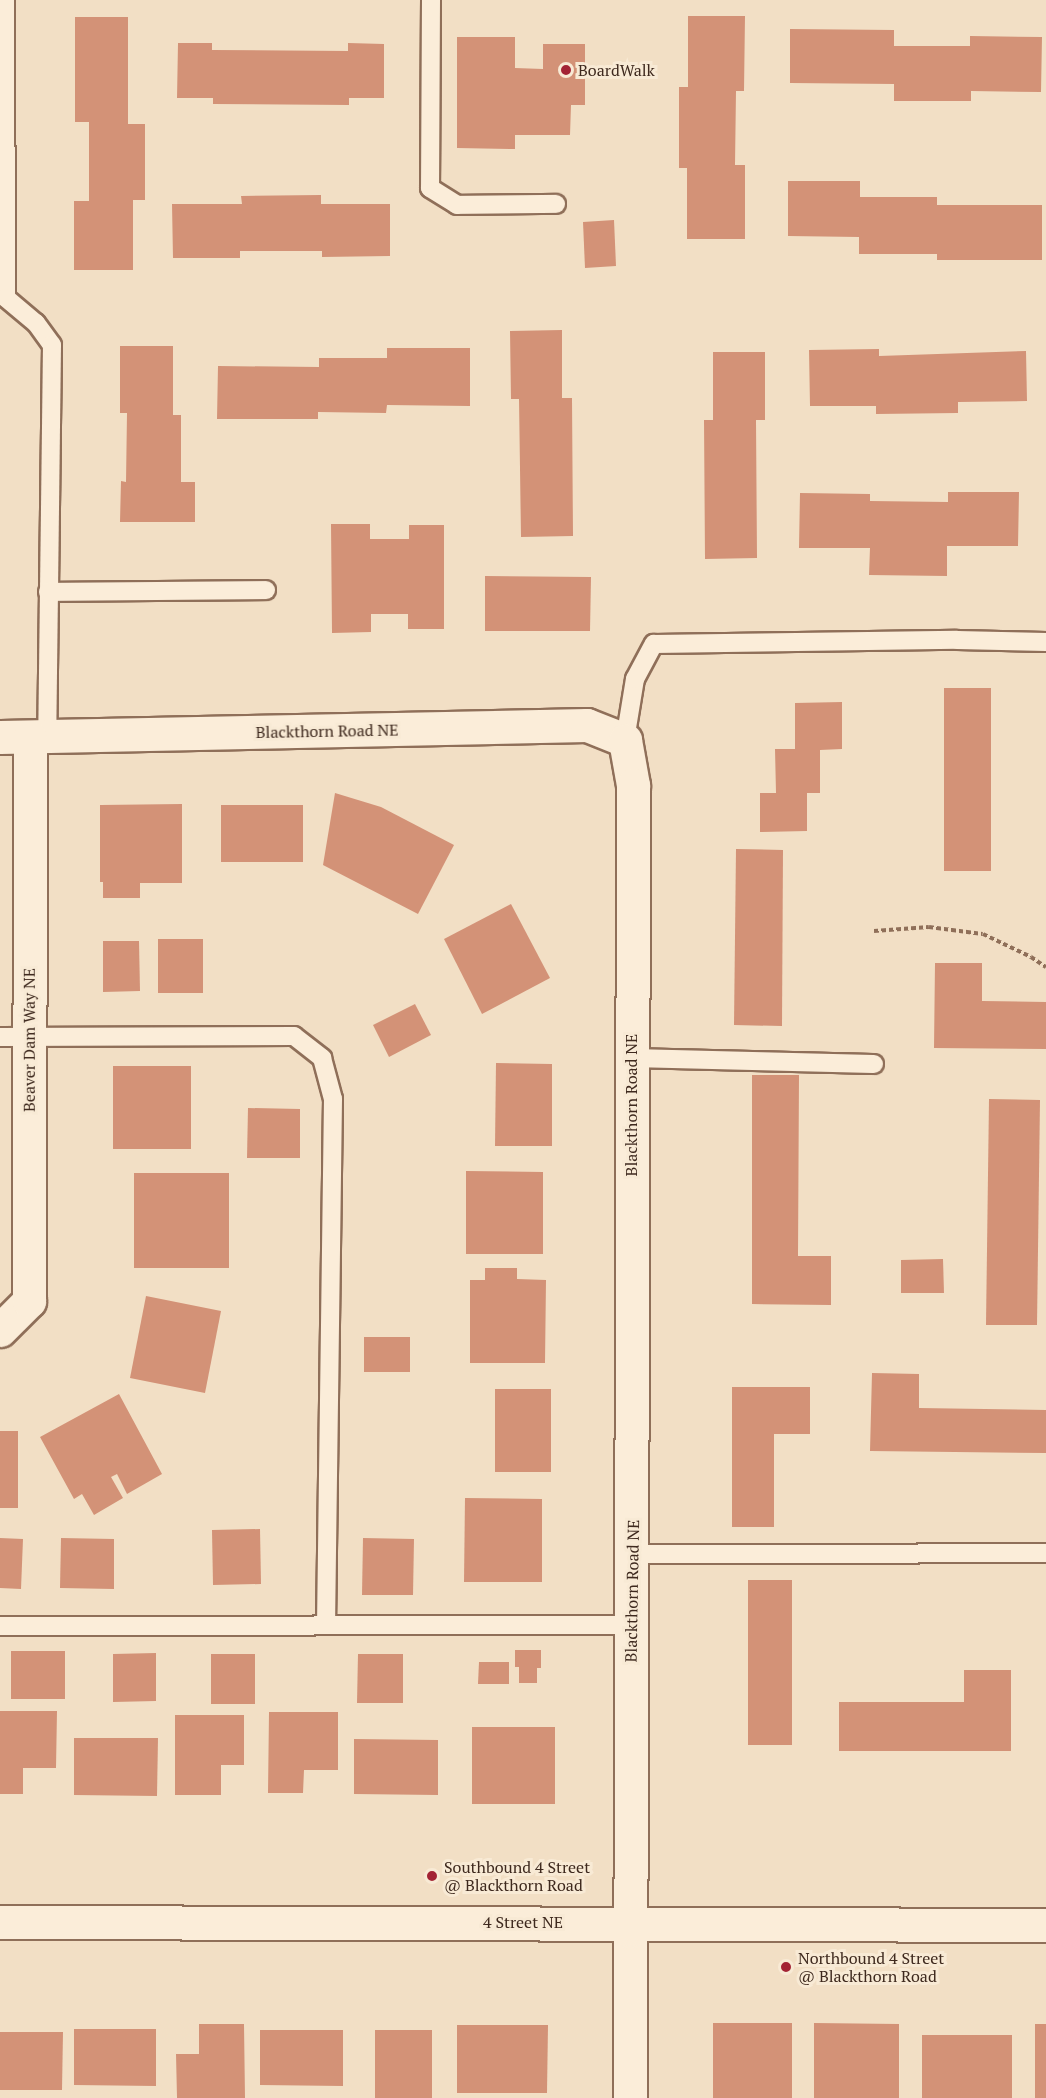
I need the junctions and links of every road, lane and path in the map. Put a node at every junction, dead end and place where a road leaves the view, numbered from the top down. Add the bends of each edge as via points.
1 (5, 0) edge
2 (431, 0) edge
3 (556, 204) dead end
4 (266, 590) dead end
5 (48, 592) junction
6 (1046, 642) edge
7 (26, 738) edge
8 (625, 740) junction
9 (874, 931) dead end
10 (1046, 967) edge
11 (14, 1036) edge
12 (631, 1058) junction
13 (874, 1064) dead end
14 (0, 1330) edge
15 (1046, 1553) edge
16 (633, 1554) junction
17 (326, 1624) junction
18 (631, 1625) junction
19 (0, 1626) edge
20 (0, 1922) edge
21 (630, 1922) junction
22 (1046, 1925) edge
23 (630, 2098) edge

1 - 5 lane via 6,298 36,323 52,345
2 - 3 lane via 430,188 457,205
4 - 5 lane
5 - 7 lane
6 - 8 lane via 654,644 635,679
7 - 8 street, Blackthorn Road NE via 587,725
7 - 11 street, Beaver Dam Way NE
8 - 12 street, Blackthorn Road NE via 633,785
9 - 10 path via 929,927 983,934
11 - 14 street, Beaver Dam Way NE via 29,1301
11 - 17 lane via 294,1036 322,1058 333,1099
12 - 13 lane
12 - 16 street, Blackthorn Road NE
15 - 16 lane
16 - 18 street, Blackthorn Road NE
17 - 18 lane
17 - 19 lane
18 - 21 street, Blackthorn Road NE
20 - 21 street, 4 Street NE
21 - 22 street, 4 Street NE
21 - 23 street, Blackthorn Road NE

